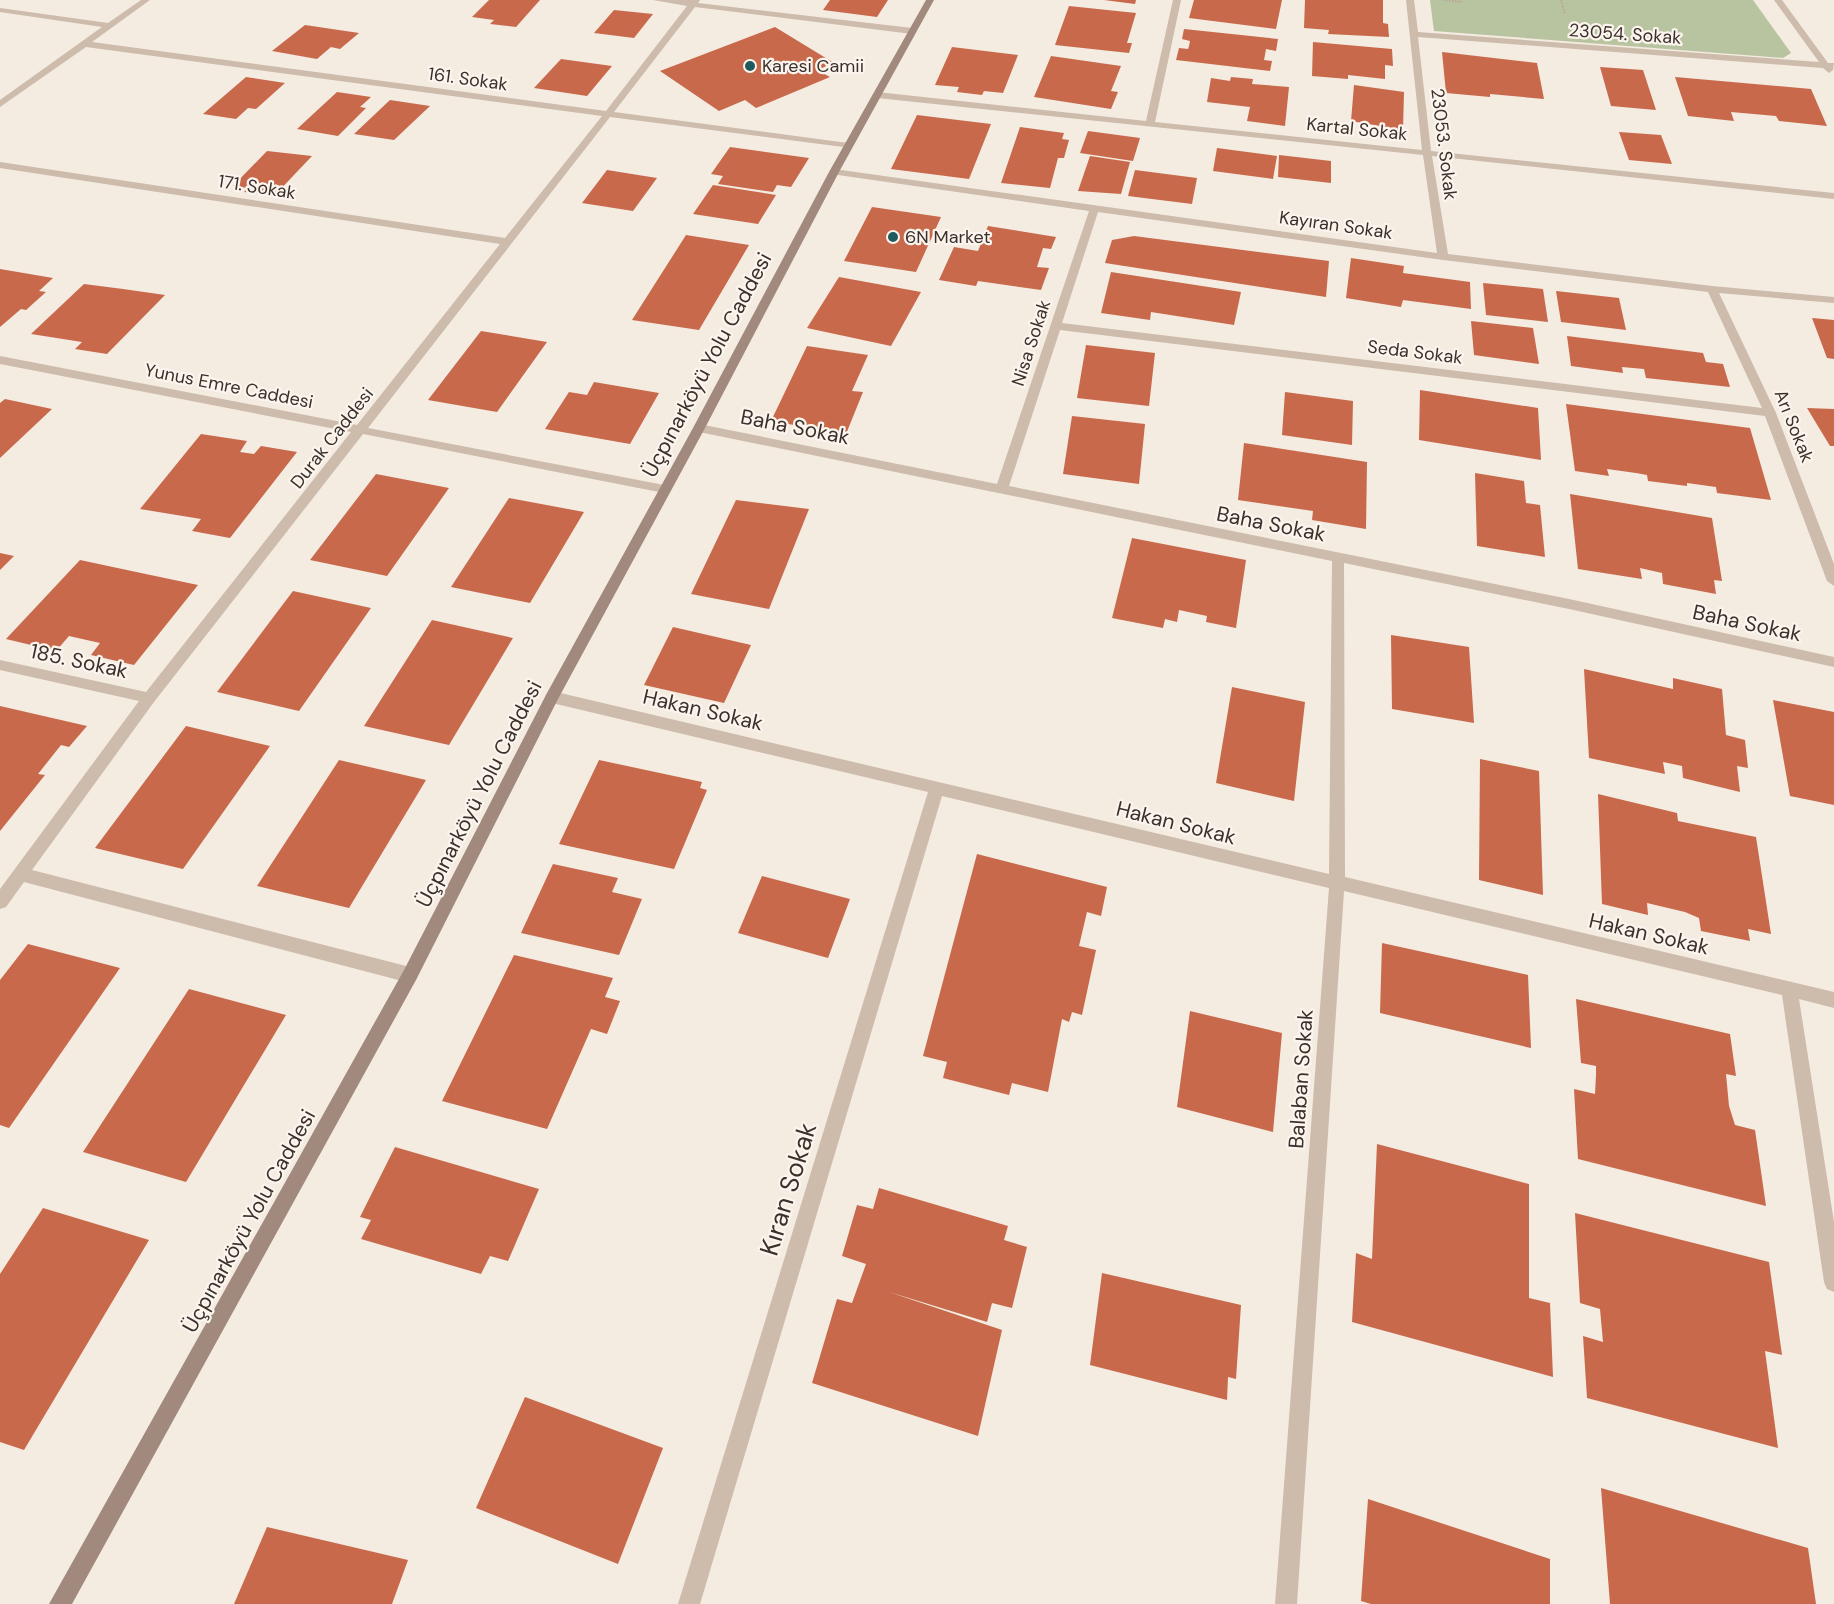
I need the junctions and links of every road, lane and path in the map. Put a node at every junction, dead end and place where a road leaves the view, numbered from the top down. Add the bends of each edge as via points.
1 (146, 0) edge
2 (657, 0) edge
3 (930, 0) edge
4 (1177, 0) edge
5 (1410, 0) edge
6 (1778, 0) edge
7 (694, 2) edge
8 (0, 10) edge
9 (110, 26) junction
10 (912, 32) junction
11 (1414, 34) junction
12 (84, 44) junction
13 (1830, 66) edge
14 (1834, 77) edge
15 (877, 95) junction
16 (0, 104) edge
17 (608, 114) junction
18 (1150, 124) junction
19 (848, 146) junction
20 (1427, 153) junction
21 (0, 165) edge
22 (834, 172) junction
23 (1834, 196) edge
24 (1094, 209) junction
25 (508, 242) junction
26 (1443, 257) junction
27 (1712, 289) junction
28 (1834, 300) edge
29 (1056, 326) junction
30 (0, 360) edge
31 (1770, 413) junction
32 (699, 428) junction
33 (361, 429) junction
34 (664, 489) junction
35 (1002, 489) junction
36 (1338, 557) junction
37 (1834, 581) edge
38 (1834, 662) edge
39 (0, 665) edge
40 (552, 697) junction
41 (149, 698) junction
42 (937, 788) junction
43 (21, 874) junction
44 (1337, 885) junction
45 (0, 902) edge
46 (410, 975) junction
47 (1789, 990) junction
48 (1834, 1000) edge
49 (1834, 1282) edge
50 (60, 1604) edge
51 (689, 1604) edge
52 (1286, 1604) edge

1 - 9 street
2 - 7 street
3 - 10 main road, Üçpınarköyü Yolu Caddesi
4 - 18 street
5 - 11 street, 23053. Sokak
6 - 13 street
7 - 10 street
7 - 17 street, Durak Caddesi
8 - 9 street
9 - 12 street
10 - 15 main road, Üçpınarköyü Yolu Caddesi
11 - 13 street, 23054. Sokak
11 - 20 street, 23053. Sokak
12 - 16 street
12 - 17 street, 161. Sokak
13 - 14 street
15 - 18 street, Kartal Sokak
15 - 19 main road, Üçpınarköyü Yolu Caddesi
17 - 19 street, 161. Sokak
17 - 25 street, Durak Caddesi
18 - 20 street, Kartal Sokak
19 - 22 main road, Üçpınarköyü Yolu Caddesi
20 - 23 street, Kartal Sokak
20 - 26 street, 23053. Sokak
21 - 25 street, 171. Sokak
22 - 24 street, Kayıran Sokak
22 - 32 main road, Üçpınarköyü Yolu Caddesi
24 - 26 street, Kayıran Sokak
24 - 29 street, Nisa Sokak
25 - 33 street, Durak Caddesi
26 - 27 street, Kayıran Sokak
27 - 28 street, Kayıran Sokak
27 - 31 street, Arı Sokak
29 - 31 street, Seda Sokak
29 - 35 street, Nisa Sokak
30 - 33 street, Yunus Emre Caddesi
31 - 37 street, Arı Sokak
32 - 34 main road, Üçpınarköyü Yolu Caddesi
32 - 35 street, Baha Sokak
33 - 34 street, Yunus Emre Caddesi
33 - 41 street, Durak Caddesi
34 - 40 main road, Üçpınarköyü Yolu Caddesi
35 - 36 street, Baha Sokak
36 - 38 street, Baha Sokak
36 - 44 street, Balaban Sokak
39 - 41 street, 185. Sokak
40 - 42 street, Hakan Sokak
40 - 46 main road, Üçpınarköyü Yolu Caddesi
41 - 43 street, Durak Caddesi
42 - 44 street, Hakan Sokak
42 - 51 street, Kıran Sokak
43 - 45 street, Durak Caddesi
43 - 46 street
44 - 47 street, Hakan Sokak
44 - 52 street, Balaban Sokak
46 - 50 main road, Üçpınarköyü Yolu Caddesi
47 - 48 street, Hakan Sokak
47 - 49 street

